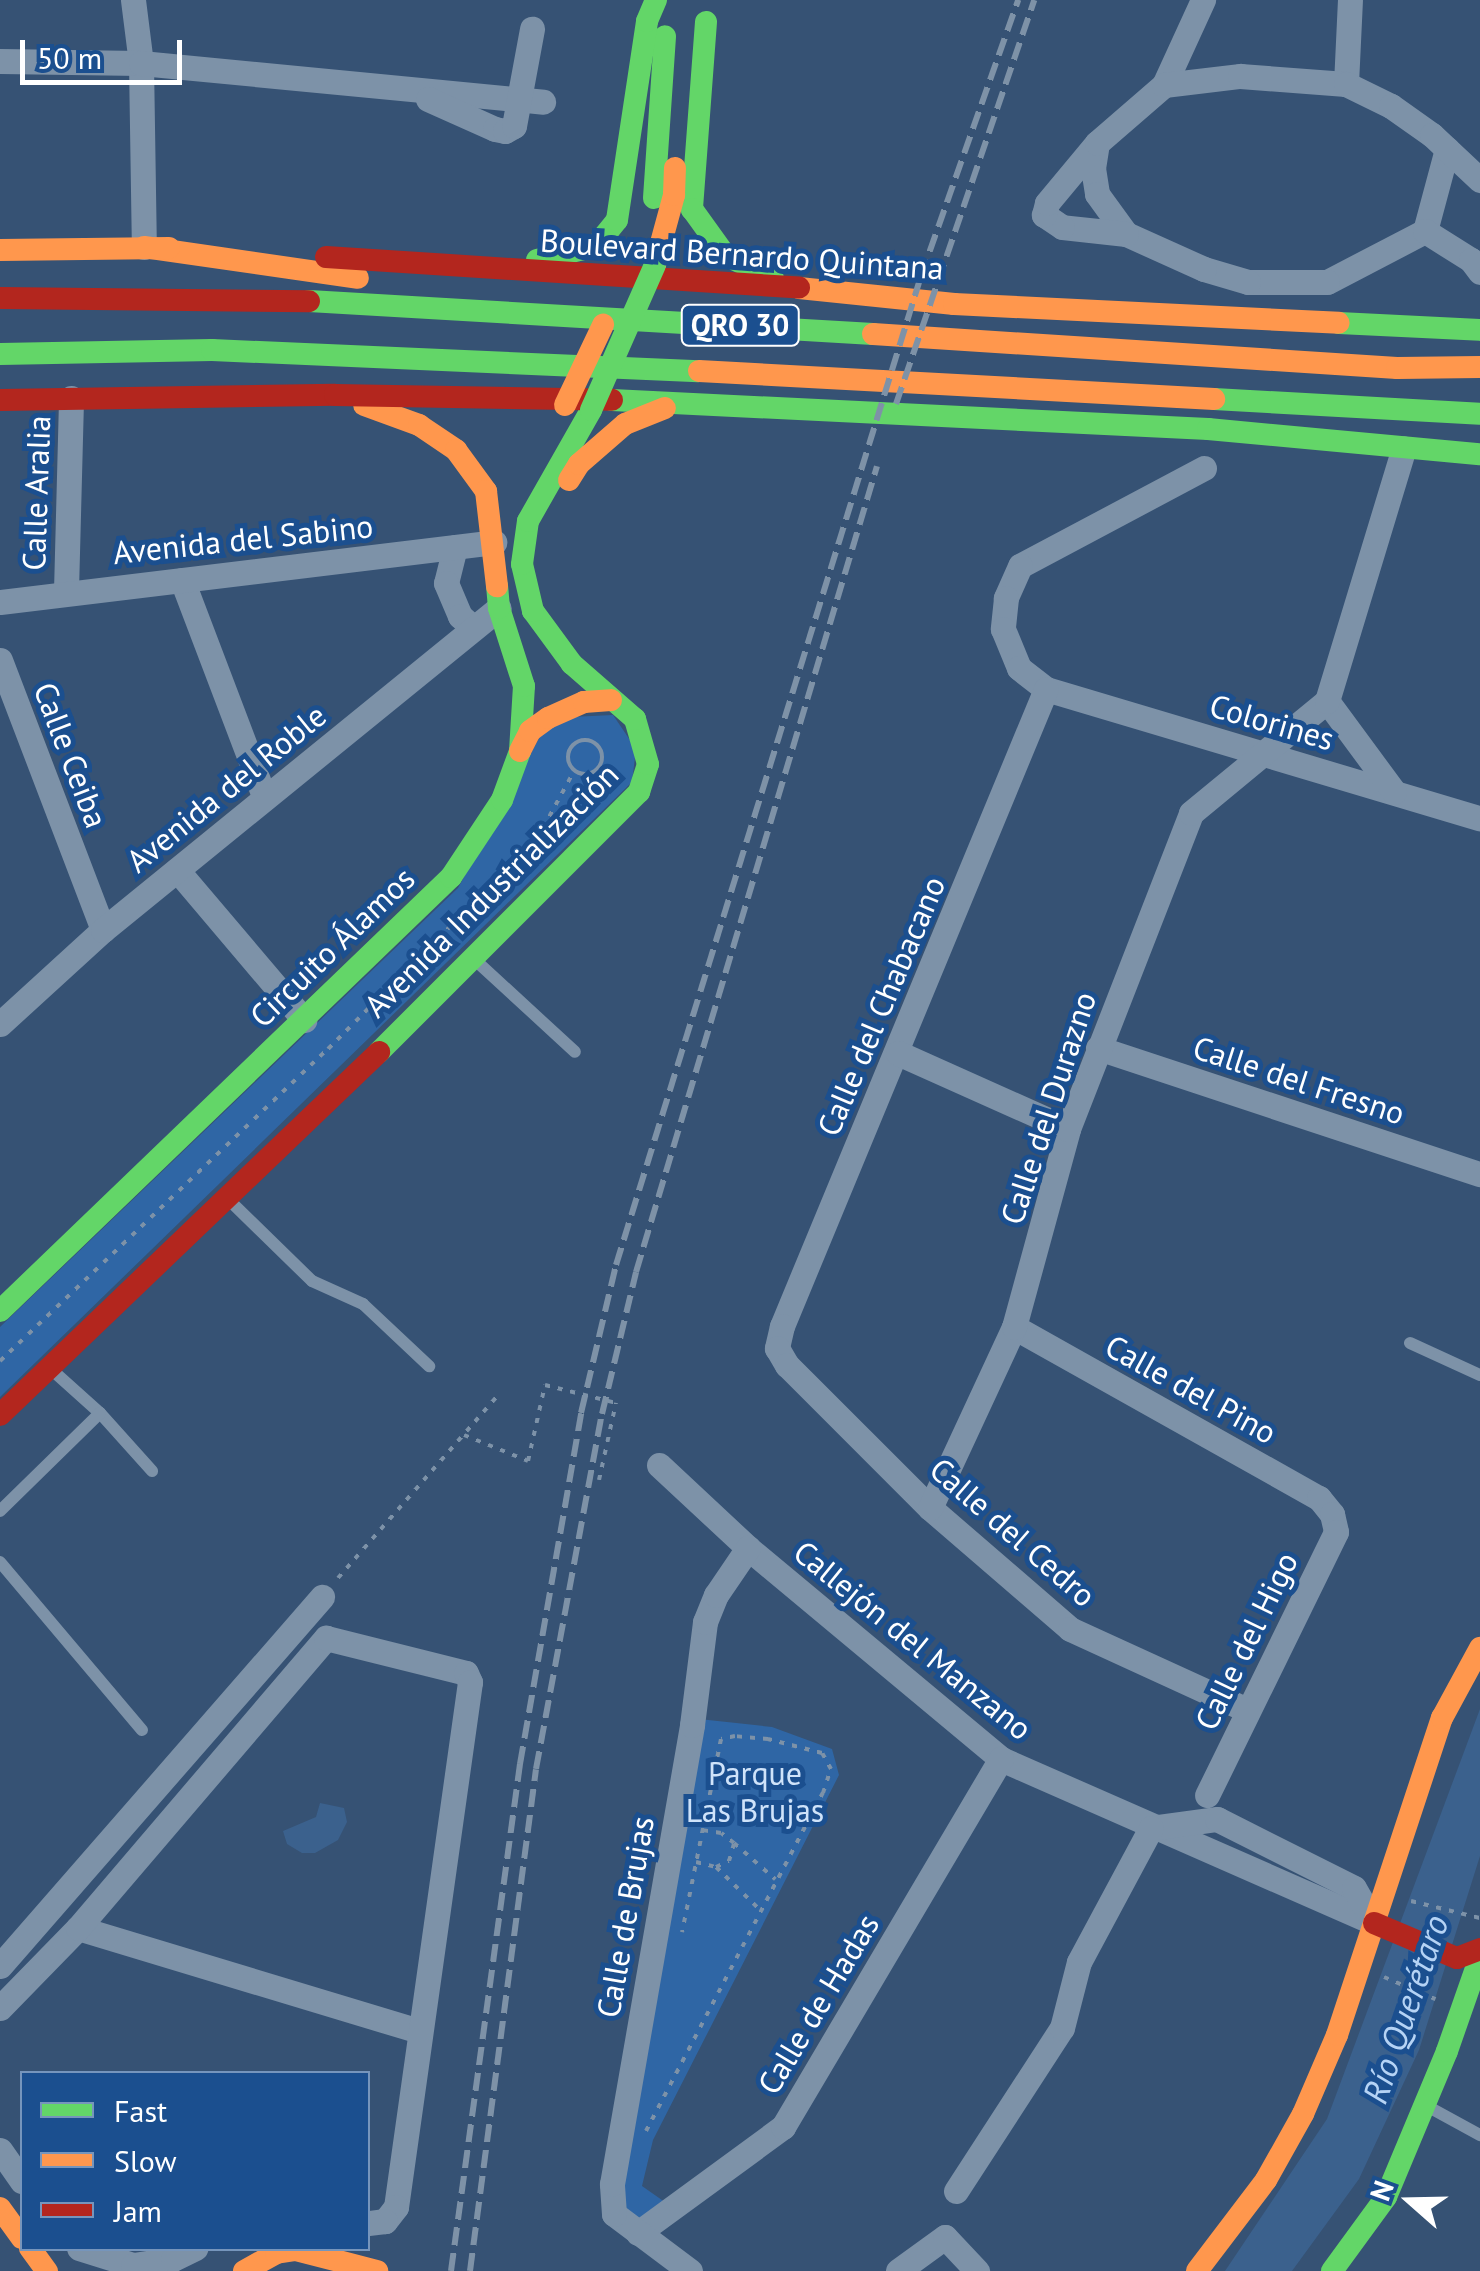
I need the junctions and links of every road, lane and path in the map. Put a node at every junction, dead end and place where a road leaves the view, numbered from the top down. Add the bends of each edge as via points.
1 (133, 0) edge
2 (656, 0) edge
3 (667, 0) edge
4 (723, 0) edge
5 (1202, 0) edge
6 (1350, 0) edge
7 (706, 22) junction
8 (532, 29) dead end
9 (0, 61) edge
10 (141, 63) junction
11 (1346, 84) junction
12 (1164, 86) junction
13 (1097, 143) junction
14 (1447, 149) junction
15 (1480, 180) edge
16 (1425, 231) junction
17 (1126, 234) junction
18 (144, 247) junction
19 (0, 250) edge
20 (644, 265) junction
21 (500, 268) junction
22 (1480, 272) edge
23 (838, 291) junction
24 (0, 298) edge
25 (486, 309) junction
26 (1480, 330) edge
27 (0, 354) edge
28 (1480, 367) edge
29 (1021, 390) junction
30 (335, 395) junction
31 (72, 398) junction
32 (0, 400) edge
33 (691, 402) junction
34 (1480, 414) edge
35 (1208, 429) junction
36 (1404, 448) junction
37 (1480, 454) edge
38 (1204, 468) dead end
39 (494, 542) junction
40 (455, 547) junction
41 (522, 564) junction
42 (182, 580) junction
43 (66, 590) junction
44 (0, 602) edge
45 (499, 608) junction
46 (474, 628) junction
47 (0, 660) edge
48 (572, 664) junction
49 (524, 686) junction
50 (1046, 689) junction
51 (611, 700) junction
52 (1328, 701) junction
53 (520, 750) junction
54 (1262, 753) junction
55 (574, 771) junction
56 (1394, 792) junction
57 (265, 798) junction
58 (1480, 818) edge
59 (176, 870) junction
60 (103, 930) junction
61 (472, 958) junction
62 (304, 1020) junction
63 (0, 1024) edge
64 (1098, 1048) junction
65 (575, 1052) dead end
66 (898, 1053) junction
67 (1068, 1129) junction
68 (1480, 1174) edge
69 (227, 1197) junction
70 (0, 1311) edge
71 (1014, 1327) junction
72 (8, 1338) dead end
73 (1410, 1343) dead end
74 (16, 1346) junction
75 (777, 1348) joint
76 (0, 1361) edge
77 (429, 1366) dead end
78 (45, 1371) junction
79 (1480, 1375) edge
80 (500, 1393) dead end
81 (100, 1413) junction
82 (0, 1415) edge
83 (464, 1435) junction
84 (658, 1465) dead end
85 (152, 1471) dead end
86 (599, 1480) dead end
87 (930, 1508) junction
88 (0, 1512) edge
89 (1332, 1514) joint
90 (748, 1548) junction
91 (0, 1562) edge
92 (322, 1597) joint
93 (1480, 1648) edge
94 (1247, 1710) junction
95 (142, 1730) dead end
96 (1001, 1759) junction
97 (1207, 1796) dead end
98 (1151, 1828) junction
99 (701, 1830) junction
100 (734, 1843) junction
101 (695, 1862) junction
102 (716, 1867) junction
103 (777, 1881) junction
104 (1402, 1898) dead end
105 (761, 1911) junction
106 (1480, 1918) edge
107 (78, 1928) junction
108 (680, 1939) dead end
109 (1386, 1939) junction
110 (1480, 1953) edge
111 (0, 1966) edge
112 (1382, 1976) dead end
113 (1446, 1979) junction
114 (1475, 1985) edge
115 (0, 2008) edge
116 (419, 2031) junction
117 (1424, 2104) junction
118 (648, 2114) dead end
119 (1480, 2135) edge
120 (0, 2150) edge
121 (20, 2178) edge
122 (956, 2192) dead end
123 (0, 2208) edge
124 (370, 2222) edge
125 (638, 2234) junction
126 (20, 2235) edge
127 (190, 2251) edge
128 (289, 2251) edge
129 (300, 2251) edge
130 (89, 2259) edge
131 (128, 2268) edge
132 (244, 2271) edge
133 (378, 2271) edge
134 (690, 2271) edge
135 (898, 2271) edge
136 (976, 2271) edge
137 (1197, 2271) edge
138 (1332, 2271) edge

1 - 10 street
2 - 21 main road via 647,21 617,220 596,246
3 - 20 main road via 656,191
4 - 7 main road
5 - 12 street
6 - 11 street
7 - 20 main road via 680,74 674,195
7 - 23 main road via 692,209 715,244 749,269
8 - 10 street via 531,101
9 - 10 street
10 - 18 street
11 - 12 street via 1240,76
11 - 14 street via 1391,106
12 - 13 street
13 - 17 street via 1097,194
13 - 17 street via 1044,215 1062,227
14 - 15 street
14 - 16 street
16 - 17 street via 1327,282 1292,283 1248,282
16 - 22 street
18 - 19 main road, Boulevard Bernardo Quintana
18 - 21 main road, Boulevard Bernardo Quintana
18 - 25 main road via 413,286
20 - 39 main road, bridge
20 - 41 main road, Avenida Industrialización, bridge via 591,410 528,522
21 - 23 main road, Boulevard Bernardo Quintana
23 - 26 main road, Boulevard Bernardo Quintana via 954,304
24 - 25 main road, QRO 30 via 207,297
25 - 28 main road, QRO 30 via 1396,368
27 - 29 main road, QRO 30 via 426,356
29 - 34 main road, QRO 30
29 - 35 main road via 1061,403 1174,416
30 - 31 main road
30 - 33 main road
30 - 39 main road, Circuito Álamos via 419,425 456,450 486,492
31 - 32 main road
31 - 43 street, Calle Aralia
33 - 35 main road
33 - 41 main road via 625,424 579,464
35 - 36 main road
36 - 37 main road
36 - 52 street
38 - 50 street via 1020,566 1006,598 1003,629 1020,668
39 - 40 street, Avenida del Sabino
39 - 45 main road, Circuito Álamos
40 - 42 street, Avenida del Sabino
40 - 46 street via 446,582 460,616
41 - 48 main road, Avenida Industrialización via 533,612
42 - 43 street, Avenida del Sabino
42 - 57 street
43 - 44 street, Avenida del Sabino
45 - 46 street, Avenida del Roble
45 - 49 main road, Circuito Álamos
46 - 57 street, Avenida del Roble
47 - 60 street, Calle Ceiba
48 - 49 main road via 554,689 541,693
48 - 51 main road, Avenida Industrialización
49 - 53 main road, Circuito Álamos
50 - 54 street, Colorines
50 - 66 street, Calle del Chabacano
51 - 53 main road via 564,709 530,731
51 - 61 main road, Avenida Industrialización via 635,718 647,748 646,780
52 - 54 street, Calle del Durazno
52 - 56 street
53 - 62 main road, Circuito Álamos via 502,800 451,877
54 - 56 street, Colorines
54 - 64 street, Calle del Durazno via 1192,812
55 - 55 path via 573,745 596,744 600,767
55 - 74 path via 537,839
56 - 58 street, Colorines
57 - 59 street, Avenida del Roble
59 - 60 street, Avenida del Roble
59 - 62 street
60 - 63 street, Avenida del Roble
61 - 65 lane
61 - 69 main road, Avenida Industrialización
62 - 70 main road, Circuito Álamos
64 - 67 street, Calle del Durazno
64 - 68 street, Calle del Fresno
66 - 67 street
66 - 75 street, Calle del Chabacano
67 - 71 street, Calle del Durazno
69 - 77 lane via 312,1281 363,1304
69 - 78 main road, Avenida Industrialización
71 - 87 street, Calle del Durazno
71 - 89 street, Calle del Pino via 1320,1498
72 - 74 path
73 - 79 lane
74 - 76 path
74 - 78 path
75 - 87 street, Calle del Cedro
78 - 81 lane
78 - 82 main road, Avenida Industrialización
80 - 83 path
81 - 85 lane
81 - 88 lane
83 - 86 path, bridge via 528,1461 545,1384 616,1403
83 - 92 path
84 - 90 street, Callejón del Manzano
87 - 94 street, Calle del Cedro via 1070,1629
89 - 94 street, Calle del Higo via 1336,1532
90 - 96 street, Callejón del Manzano
90 - 125 street, Calle de Brujas via 705,1622 612,2184 614,2214
91 - 95 lane
92 - 111 street
93 - 109 main road via 1442,1718
94 - 97 street, Calle del Higo
96 - 98 street, Callejón del Manzano
96 - 125 street, Calle de Hadas via 783,2127
98 - 109 street, Callejón del Manzano
98 - 122 street via 1079,1962 1062,2028
99 - 100 path
99 - 101 path
99 - 103 path via 721,1739 768,1739 822,1753 831,1769 827,1781
100 - 102 path via 730,1861
100 - 103 path
101 - 102 path
101 - 108 path
102 - 105 path
103 - 105 path
104 - 106 path
105 - 118 path via 644,2133
107 - 115 street
107 - 116 street
107 - 116 street via 326,1638 454,1666 470,1682
109 - 113 main road
109 - 137 main road via 1362,1962 1303,2114 1266,2180
110 - 113 main road
110 - 114 main road
112 - 113 path
113 - 114 main road
114 - 117 main road
116 - 124 street via 396,2207 385,2221
117 - 119 lane
117 - 138 main road via 1386,2197
120 - 121 street
123 - 126 main road
125 - 134 street, Calle de Brujas
127 - 131 street
128 - 132 main road
129 - 133 main road
130 - 131 street
135 - 136 street via 945,2237

